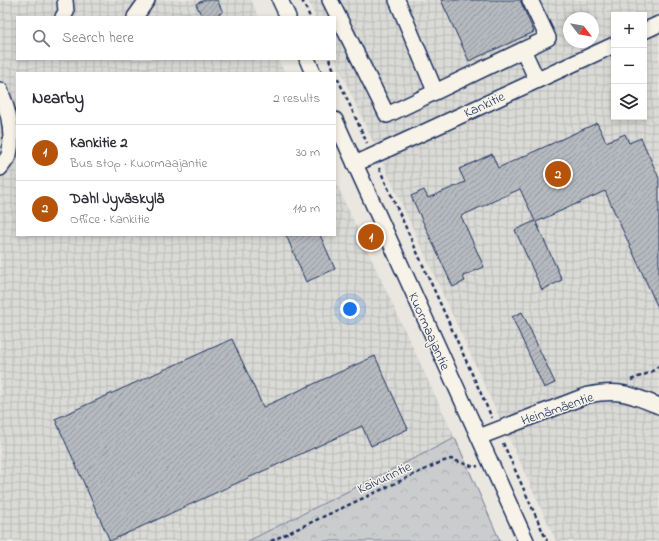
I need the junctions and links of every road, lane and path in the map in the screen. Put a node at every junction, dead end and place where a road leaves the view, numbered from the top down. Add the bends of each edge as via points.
1 (65, 0) edge
2 (147, 0) edge
3 (280, 0) edge
4 (302, 0) edge
5 (330, 0) edge
6 (397, 0) edge
7 (530, 0) edge
8 (64, 16) edge
9 (136, 16) edge
10 (288, 16) edge
11 (310, 16) edge
12 (335, 16) edge
13 (336, 20) edge
14 (659, 24) edge
15 (647, 30) edge
16 (341, 36) edge
17 (611, 46) edge
18 (523, 50) junction
19 (307, 60) edge
20 (329, 60) edge
21 (313, 72) edge
22 (335, 72) edge
23 (336, 74) edge
24 (537, 80) junction
25 (0, 90) edge
26 (436, 91) junction
27 (336, 122) edge
28 (373, 155) junction
29 (355, 164) junction
30 (0, 168) edge
31 (659, 366) edge
32 (626, 394) junction
33 (659, 406) edge
34 (497, 430) junction
35 (479, 437) junction
36 (507, 452) junction
37 (489, 460) junction
38 (270, 541) edge
39 (526, 541) edge
40 (547, 541) edge

1 - 8 street via 66,12
2 - 9 street
3 - 10 street
4 - 11 path
5 - 12 street
6 - 26 street
7 - 18 street via 548,38
13 - 16 street
14 - 15 street
16 - 26 street via 387,115
17 - 24 street, Kankitie
18 - 24 street
18 - 26 street
19 - 21 street
20 - 22 path
23 - 28 path
24 - 28 street, Kankitie
25 - 30 street via 11,133 8,156
27 - 29 street, Kuormaajantie
28 - 29 street, Kankitie
28 - 34 path
29 - 35 street, Kuormaajantie
31 - 32 path via 651,372 629,380
32 - 33 street, Heinämäentie
32 - 34 street, Heinämäentie via 612,392 588,395
34 - 35 street, Heinämäentie
34 - 36 path
35 - 37 street, Kuormaajantie
36 - 37 path, Kaivurintie
36 - 40 path
37 - 38 path, Kaivurintie via 474,467 451,459 441,462
37 - 39 street, Kuormaajantie

